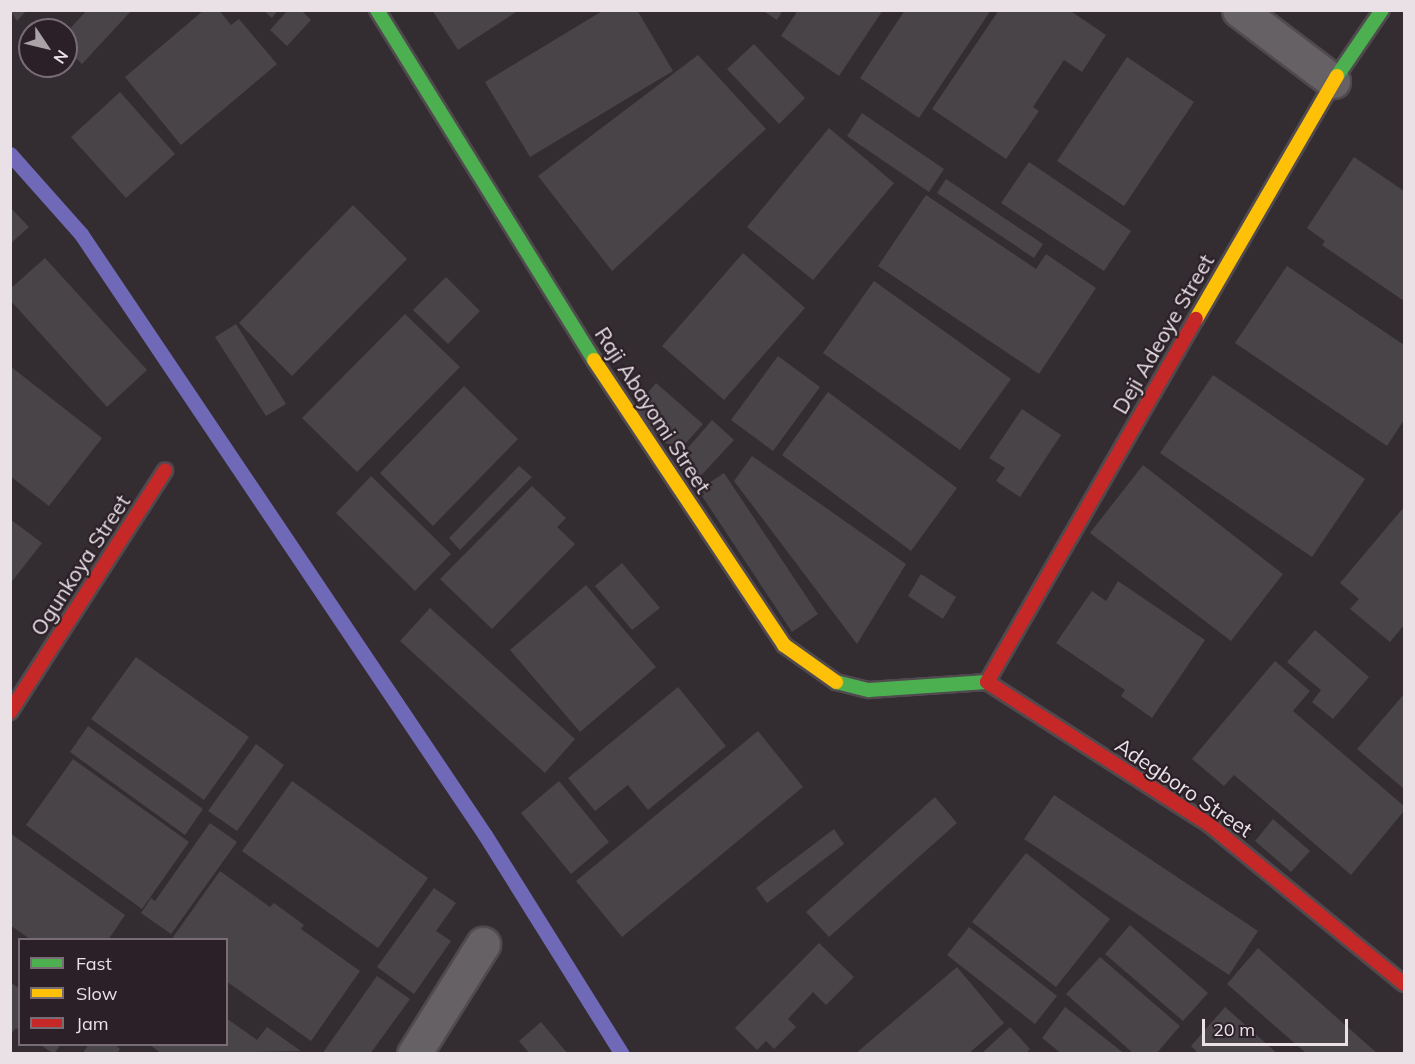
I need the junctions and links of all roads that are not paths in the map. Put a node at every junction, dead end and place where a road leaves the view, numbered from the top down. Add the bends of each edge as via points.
1 (377, 10) edge
2 (1239, 10) edge
3 (1382, 10) edge
4 (1333, 81) junction
5 (165, 471) dead end
6 (987, 682) junction
7 (10, 712) edge
8 (483, 944) dead end
9 (1404, 984) edge
10 (414, 1053) edge

1 - 6 street, Raji Abayomi Street via 634,424 784,645 829,680 869,690
2 - 4 street
3 - 4 street, Deji Adeoye Street
4 - 6 street, Deji Adeoye Street
5 - 7 street, Ogunkoya Street
6 - 9 street, Adegboro Street via 1211,826
8 - 10 street

